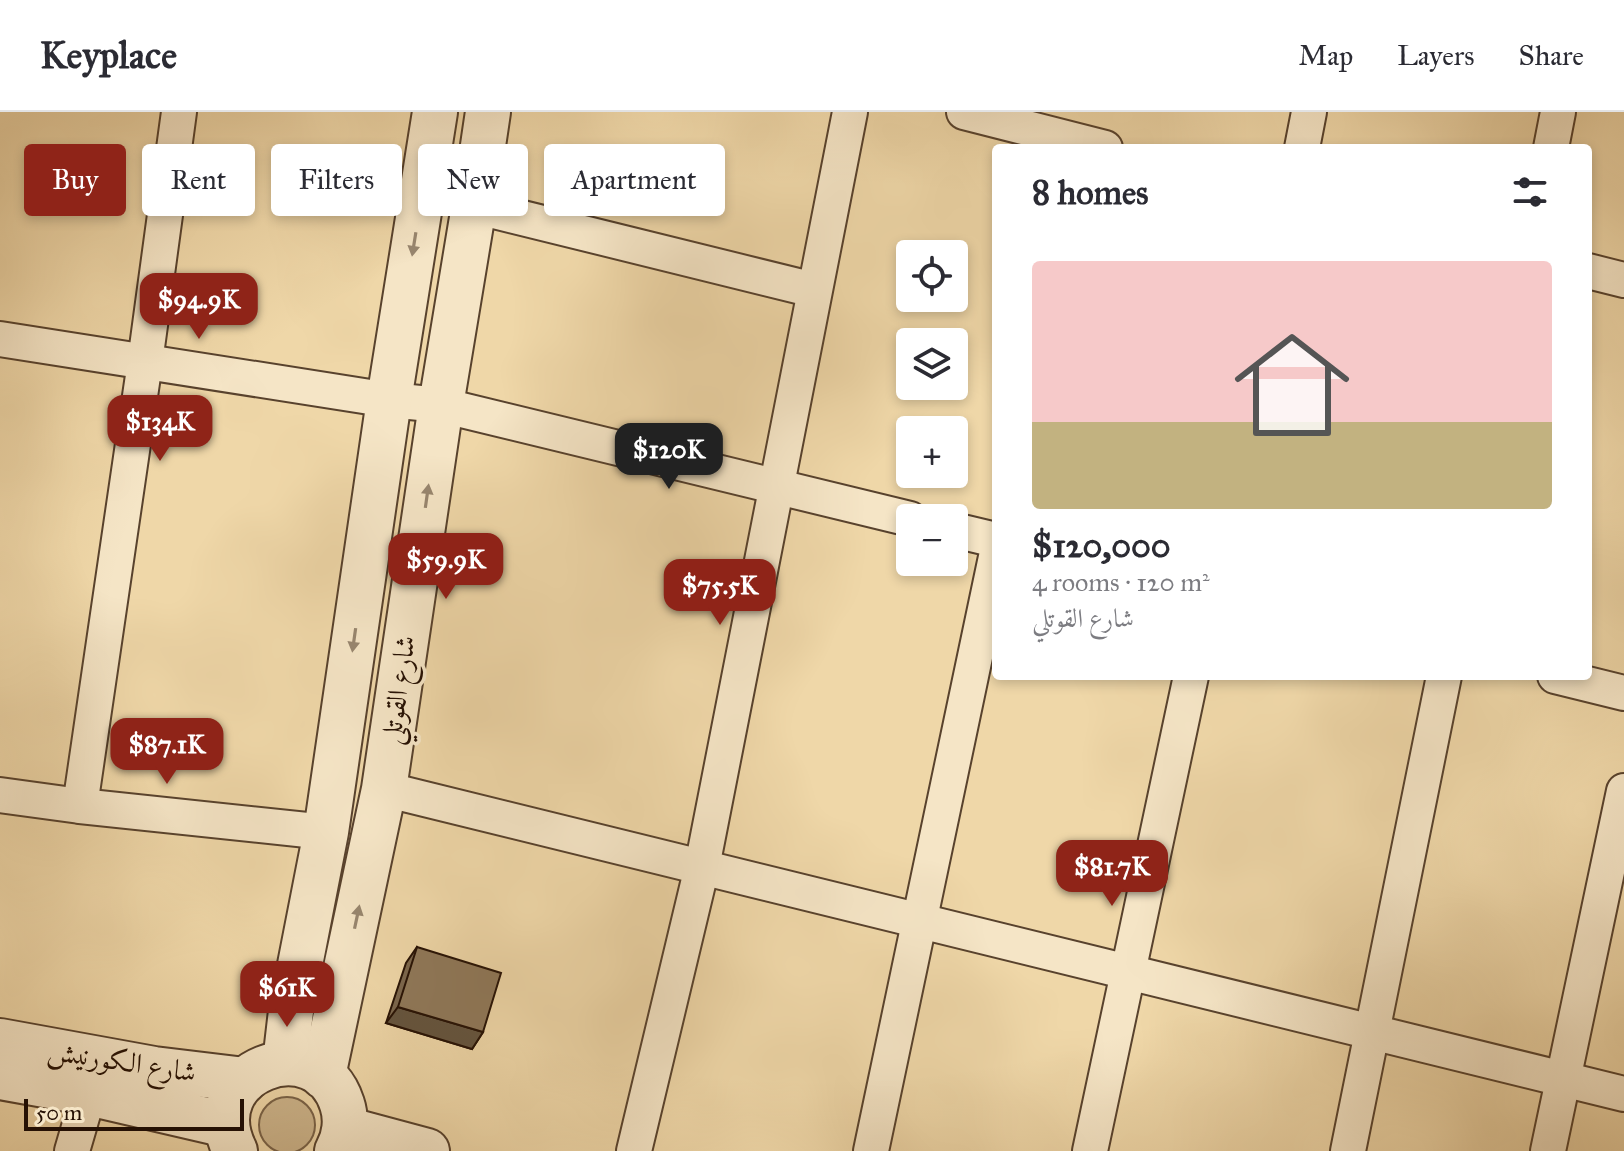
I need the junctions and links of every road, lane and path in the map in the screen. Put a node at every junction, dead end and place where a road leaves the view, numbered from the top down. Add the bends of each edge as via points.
1 (179, 112) edge
2 (435, 112) edge
3 (488, 112) edge
4 (850, 112) edge
5 (964, 112) edge
6 (1309, 112) edge
7 (1558, 112) edge
8 (1090, 138) edge
9 (483, 144) edge
10 (1303, 144) edge
11 (1552, 144) edge
12 (472, 216) edge
13 (514, 216) edge
14 (1592, 272) edge
15 (1624, 280) edge
16 (814, 290) junction
17 (0, 339) edge
18 (145, 362) junction
19 (389, 400) junction
20 (441, 405) junction
21 (777, 487) junction
22 (896, 516) edge
23 (968, 533) edge
24 (992, 539) edge
25 (992, 576) edge
26 (1190, 680) edge
27 (1443, 680) edge
28 (1571, 680) edge
29 (1624, 693) edge
30 (384, 789) junction
31 (1624, 791) edge
32 (0, 795) edge
33 (80, 806) junction
34 (326, 832) junction
35 (702, 867) junction
36 (919, 921) junction
37 (1128, 972) junction
38 (1372, 1032) junction
39 (0, 1041) edge
40 (304, 1070) junction
41 (0, 1077) edge
42 (1562, 1079) junction
43 (245, 1080) junction
44 (89, 1093) junction
45 (1624, 1094) edge
46 (231, 1138) edge
47 (341, 1140) edge
48 (72, 1151) edge
49 (427, 1151) edge
50 (634, 1151) edge
51 (871, 1151) edge
52 (1090, 1151) edge
53 (1348, 1151) edge
54 (1548, 1151) edge

1 - 18 street
2 -> 19 street, شارع القوتلي
3 - 9 street, شارع القوتلي
4 - 16 street
5 - 8 street
6 - 10 street
7 - 11 street
12 - 20 street, شارع القوتلي
13 - 16 street
14 - 15 street
16 - 21 street
17 - 18 street
18 - 19 street
18 - 33 street
19 - 20 street
19 -> 34 street, شارع القوتلي
20 - 21 street
30 -> 20 street, شارع القوتلي
21 - 22 street
21 - 35 street
23 - 24 street
25 - 36 street
26 - 37 street
27 - 38 street
28 - 29 street
30 - 35 street
40 -> 30 street, شارع القوتلي
31 - 42 street
32 - 33 street
33 - 34 street
34 - 40 street, شارع القوتلي via 291,1011
35 - 36 street
35 - 50 street
36 - 37 street
36 - 51 street
37 - 38 street
37 - 52 street
38 - 42 street
38 - 53 street
39 - 43 street, شارع الكورنيش
40 - 43 street via 270,1065
40 - 47 street via 334,1087 341,1100
41 - 44 street, شارع الكورنيش
42 - 45 street
42 - 54 street
43 - 46 street via 228,1108
44 - 46 street, شارع الكورنيش
44 - 48 street
47 - 49 street

